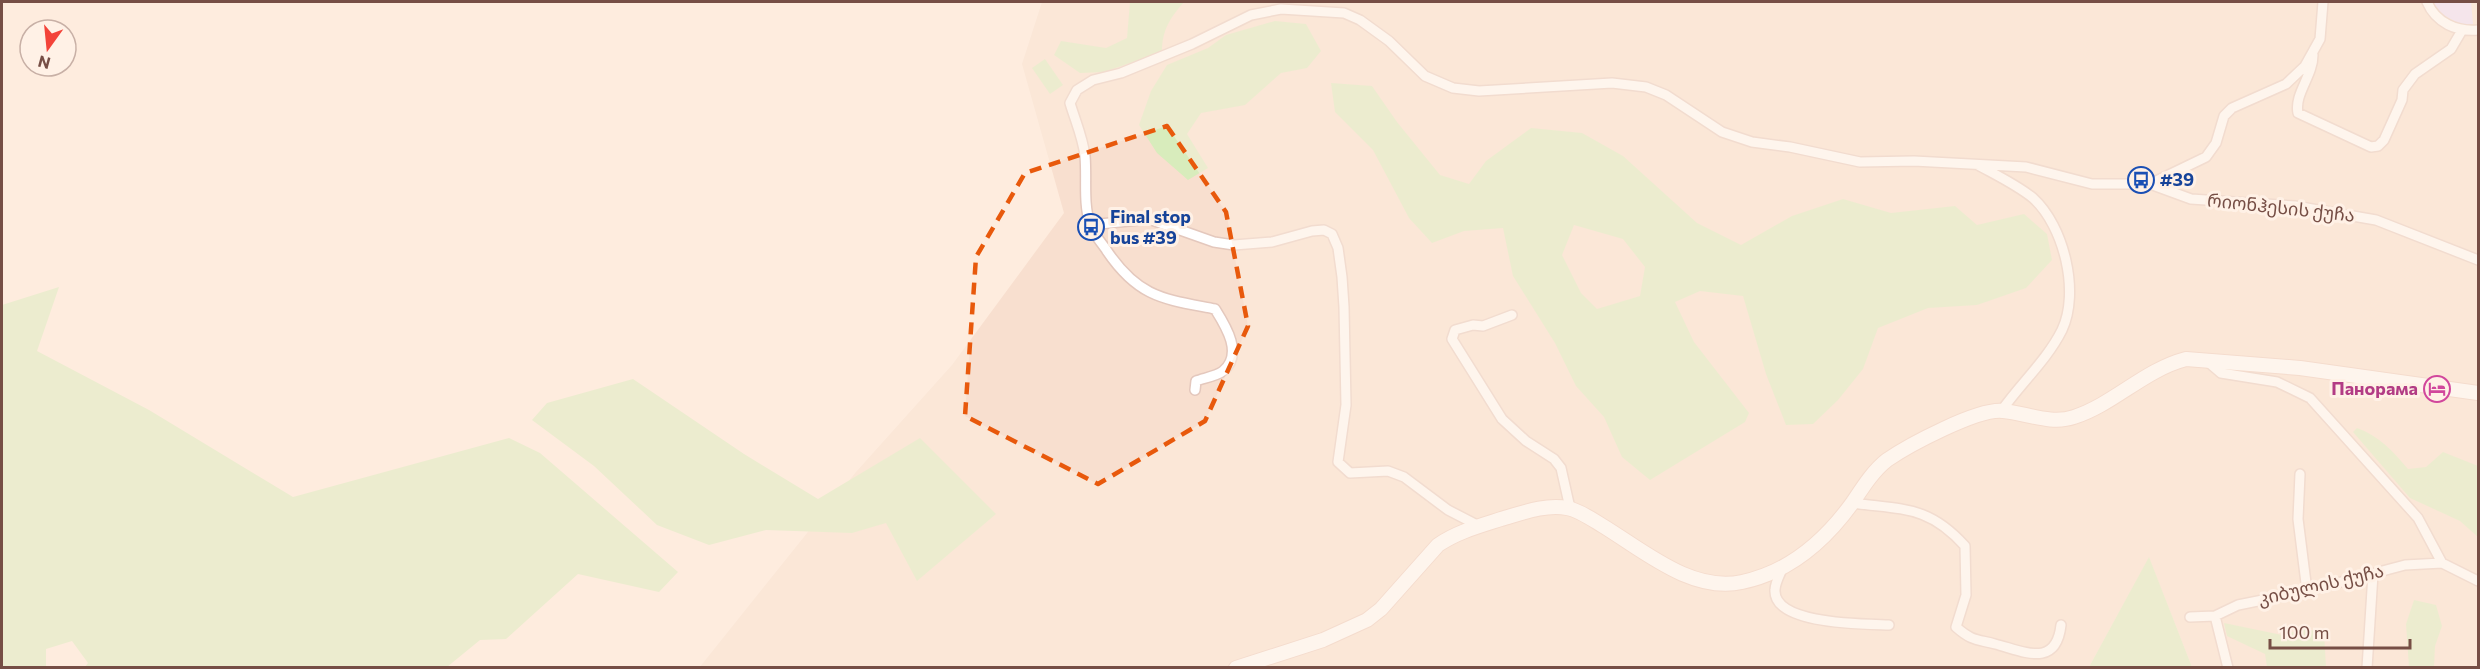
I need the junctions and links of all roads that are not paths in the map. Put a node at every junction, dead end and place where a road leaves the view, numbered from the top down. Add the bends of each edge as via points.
1 (2323, 2) edge
2 (2427, 2) edge
3 (1283, 5) edge
4 (2478, 30) edge
5 (2461, 32) junction
6 (2313, 53) junction
7 (1976, 163) junction
8 (2150, 183) junction
9 (1090, 225) junction
10 (2478, 260) edge
11 (1512, 315) dead end
12 (2206, 360) junction
13 (1195, 390) dead end
14 (2478, 393) edge
15 (2002, 410) junction
16 (2300, 474) dead end
17 (1852, 503) junction
18 (1570, 508) junction
19 (1479, 526) junction
20 (2442, 563) junction
21 (1783, 567) junction
22 (2373, 574) junction
23 (2478, 581) edge
24 (2307, 591) junction
25 (2216, 616) junction
26 (2190, 617) dead end
27 (1889, 625) dead end
28 (2061, 625) dead end
29 (1236, 668) edge
30 (2228, 668) edge
31 (2367, 668) edge

1 - 6 street via 2323,24
2 - 5 street via 2448,25
3 - 7 street via 1344,13 1389,41 1425,76 1453,88 1479,91 1612,83 1646,87 1666,95 1722,132 1752,142 1860,162
3 - 9 street via 1251,15 1121,73 1093,80 1077,90 1070,103 1084,153
4 - 5 street
5 - 6 street via 2451,50 2409,82 2384,140 2371,147 2298,114 2296,105 2313,65
6 - 8 street via 2286,84 2232,108 2224,116 2216,143 2206,157
7 - 8 street via 2026,167 2092,184
7 - 15 street via 2032,198 2056,232 2066,265 2069,302 2062,328 2048,354
8 - 10 street, რიონჰესის ქუჩა via 2192,199 2295,206 2376,220
9 - 13 street via 1132,281 1173,303 1215,309 1231,334 1231,359 1224,370 1196,381
9 - 19 street via 1149,219 1234,246 1272,242 1312,231 1332,234 1338,248 1344,307 1346,405 1338,462 1350,473 1388,471 1404,477 1448,510
11 - 18 street via 1483,326 1455,330 1452,339 1502,419 1561,468
12 - 14 main road via 2300,368
12 - 15 main road via 2186,359 2168,364 2072,418 2047,419
12 - 20 street via 2221,373 2277,382 2310,398 2418,518
15 - 17 main road via 1961,421 1888,460
16 - 24 street via 2298,519
17 - 21 main road via 1810,550
17 - 28 street via 1914,511 1936,519 1965,546 1966,595 1956,627 1974,641 2019,653 2040,653 2052,649 2059,640
18 - 19 main road via 1542,508
18 - 21 main road via 1698,580 1721,585 1743,582
19 - 29 main road via 1438,545 1367,620 1323,640
20 - 22 street, კიბულის ქუჩა via 2405,565
20 - 23 street, კიბულის ქუჩა
21 - 27 street via 1775,591 1788,612 1843,624
22 - 24 street, კიბულის ქუჩა
22 - 31 street
24 - 25 street, კიბულის ქუჩა via 2246,603
25 - 26 street
25 - 30 street

